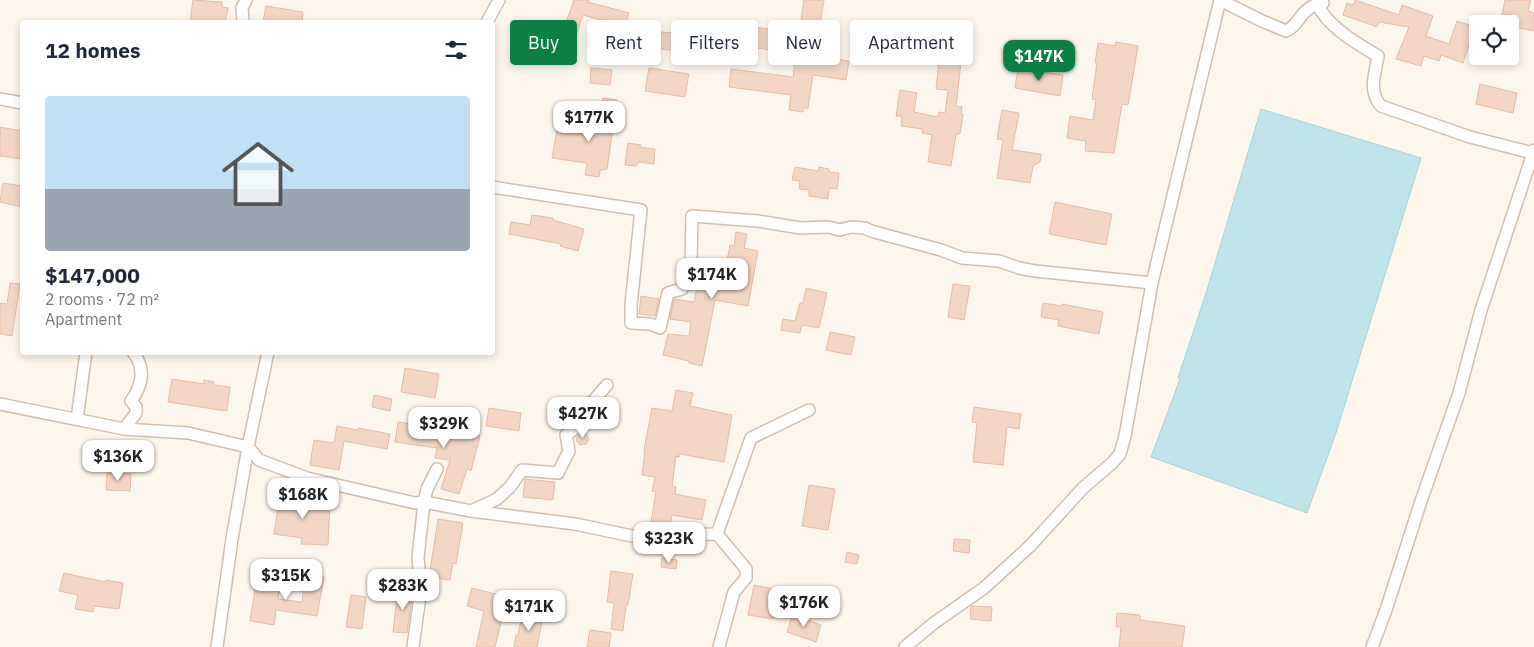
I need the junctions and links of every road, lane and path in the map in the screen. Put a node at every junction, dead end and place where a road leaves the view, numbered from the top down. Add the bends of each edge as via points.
1 (246, 0) edge
2 (498, 0) edge
3 (1220, 0) edge
4 (1320, 2) edge
5 (243, 20) edge
6 (488, 20) edge
7 (0, 99) edge
8 (20, 102) edge
9 (1534, 152) edge
10 (495, 187) edge
11 (1152, 283) junction
12 (86, 355) edge
13 (134, 355) edge
14 (267, 355) edge
15 (607, 385) dead end
16 (0, 404) edge
17 (809, 410) dead end
18 (77, 420) junction
19 (124, 429) junction
20 (248, 447) junction
21 (438, 469) dead end
22 (424, 502) junction
23 (471, 511) junction
24 (717, 534) junction
25 (217, 647) edge
26 (413, 647) edge
27 (718, 647) edge
28 (905, 647) edge
29 (1372, 647) edge

1 - 5 street via 242,8
2 - 6 street
3 - 4 street via 1286,31 1292,29 1309,8
3 - 11 street
4 - 9 street via 1323,16 1378,56 1372,89 1382,106 1470,137
7 - 8 street
9 - 29 street via 1481,310 1459,393
10 - 11 street via 641,210 631,323 660,328 668,293 682,289 692,262 692,216 800,228 865,228 962,258 999,261 1035,271
11 - 28 street via 1120,454 984,588
12 - 18 street
13 - 19 street via 142,370 142,379 130,401 136,407 136,413
14 - 20 street
15 - 23 street via 594,400 584,422 566,435 569,452 558,473 522,470 497,499
16 - 18 street
17 - 24 street via 751,438
18 - 19 street
19 - 20 street via 188,433
20 - 22 street via 259,460 307,478 415,503
20 - 25 street
21 - 22 street
22 - 23 street
22 - 26 street via 418,558 421,589
23 - 24 street via 576,524 632,536
24 - 27 street via 746,568 746,578 734,592

